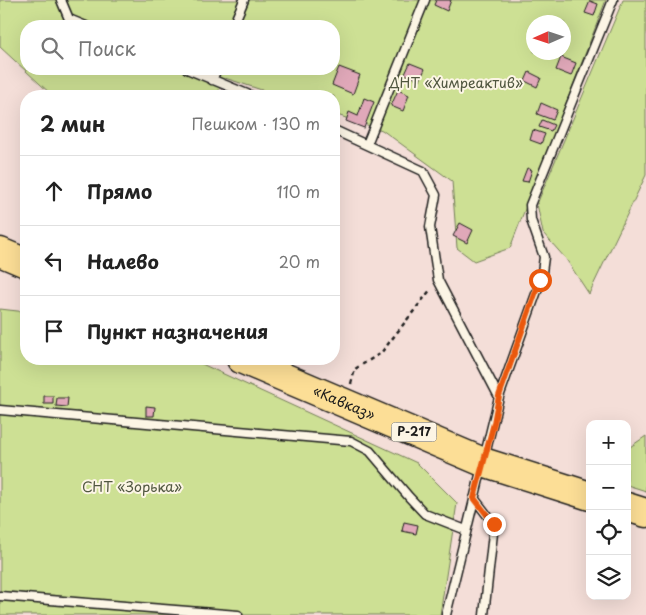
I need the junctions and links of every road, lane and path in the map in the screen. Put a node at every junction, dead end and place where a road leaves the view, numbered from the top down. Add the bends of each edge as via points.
1 (61, 0) edge
2 (244, 0) edge
3 (425, 0) edge
4 (613, 0) edge
5 (71, 20) edge
6 (236, 20) edge
7 (200, 75) edge
8 (214, 75) edge
9 (212, 80) junction
10 (237, 90) edge
11 (340, 133) edge
12 (367, 144) junction
13 (0, 252) edge
14 (20, 261) edge
15 (438, 280) junction
16 (255, 365) edge
17 (351, 385) dead end
18 (499, 396) junction
19 (0, 410) edge
20 (483, 462) junction
21 (586, 495) edge
22 (474, 498) junction
23 (631, 508) edge
24 (646, 513) edge
25 (466, 530) junction
26 (0, 596) edge
27 (238, 615) edge
28 (446, 615) edge
29 (484, 615) edge

1 - 5 lane
2 - 6 lane
3 - 12 lane
4 - 18 lane via 530,205 531,220 544,257 540,280
7 - 9 lane
8 - 9 lane
9 - 10 lane
11 - 12 lane
12 - 15 lane via 423,171 436,195 430,227
13 - 14 highway
15 - 17 path via 382,353 355,370
15 - 18 lane
16 - 20 highway, «Кавказ» / Р-217
18 - 20 lane
19 - 25 lane via 351,441 370,451 425,514
20 - 21 highway, «Кавказ» / Р-217
20 - 22 lane
22 - 25 lane
22 - 29 lane via 494,524
23 - 24 highway
25 - 28 lane
26 - 27 lane

